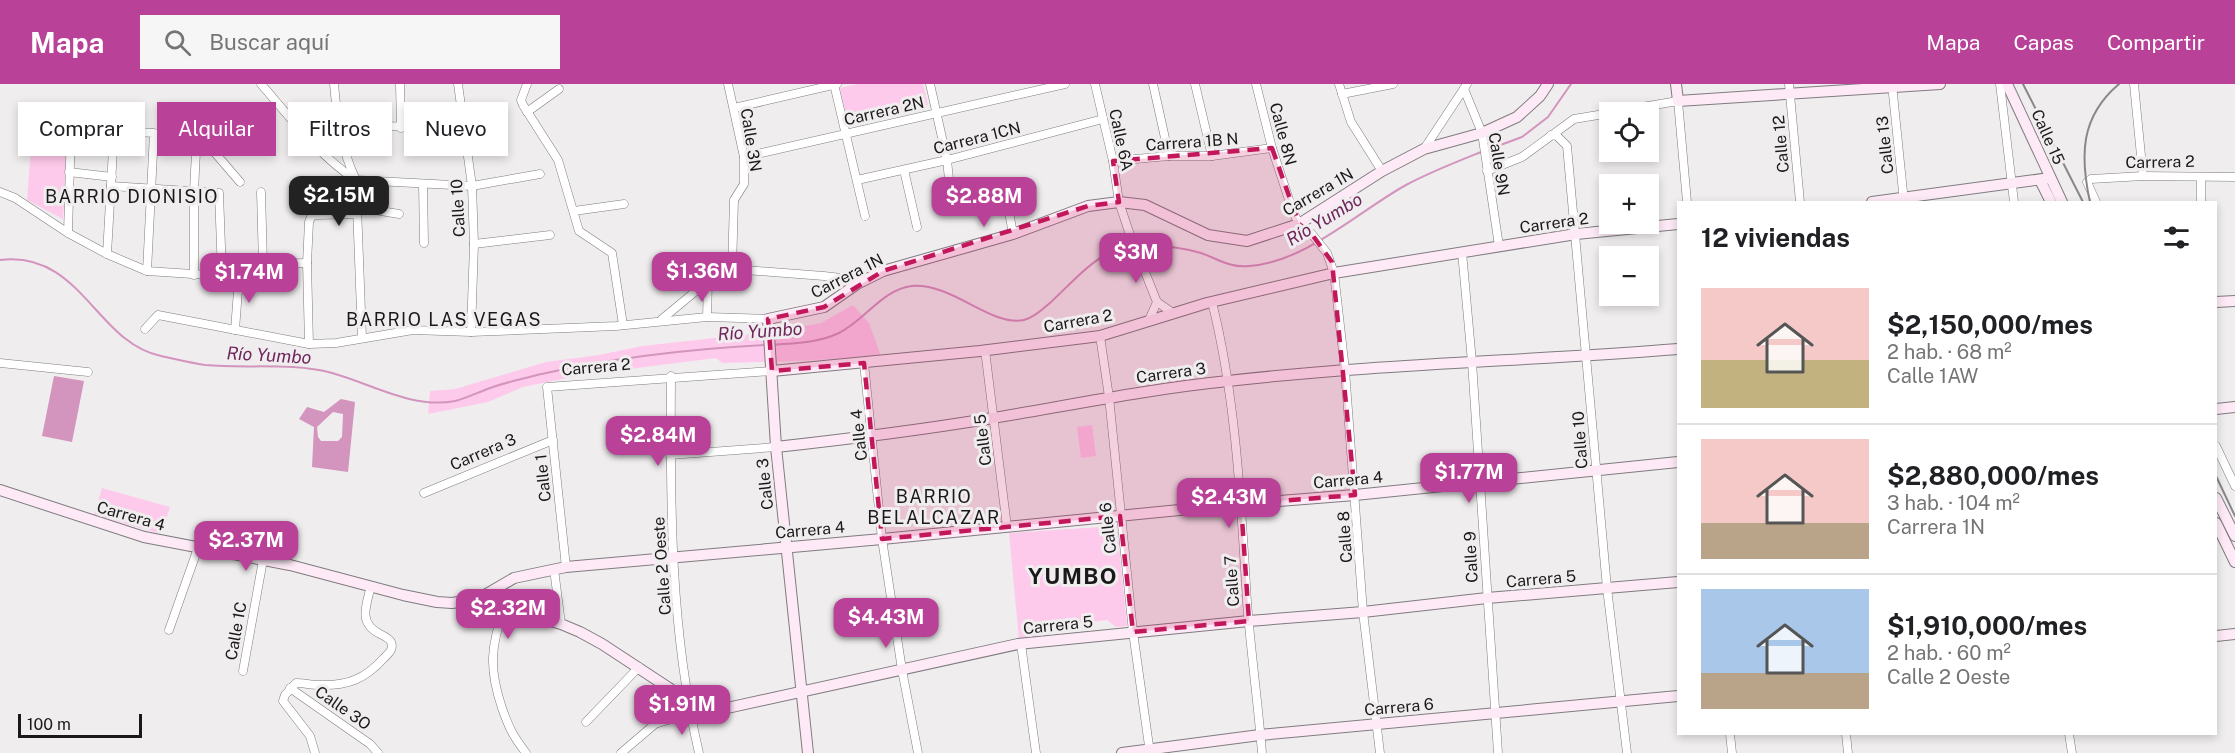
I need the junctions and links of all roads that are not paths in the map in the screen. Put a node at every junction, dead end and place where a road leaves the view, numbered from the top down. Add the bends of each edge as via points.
1 (261, 84) edge
2 (334, 84) edge
3 (400, 84) edge
4 (458, 84) edge
5 (528, 84) edge
6 (728, 84) edge
7 (835, 84) edge
8 (930, 84) edge
9 (1065, 84) edge
10 (1095, 84) edge
11 (1153, 84) edge
12 (1196, 84) edge
13 (1256, 84) edge
14 (1339, 84) edge
15 (1393, 84) edge
16 (1548, 84) edge
17 (1676, 84) edge
18 (1940, 84) edge
19 (2000, 84) edge
20 (2007, 84) edge
21 (2134, 84) edge
22 (1892, 85) edge
23 (1465, 87) edge
24 (559, 89) dead end
25 (1789, 89) edge
26 (1342, 94) junction
27 (1678, 101) junction
28 (336, 102) edge
29 (461, 102) edge
30 (1659, 104) edge
31 (734, 108) junction
32 (527, 112) junction
33 (936, 113) junction
34 (1599, 115) edge
35 (1103, 119) junction
36 (392, 128) edge
37 (401, 128) joint
38 (145, 133) edge
39 (845, 133) junction
40 (1551, 135) junction
41 (1482, 137) junction
42 (1272, 148) junction
43 (1424, 149) junction
44 (70, 156) edge
45 (113, 156) edge
46 (346, 156) edge
47 (468, 156) edge
48 (1169, 156) junction
49 (1212, 156) junction
50 (744, 157) junction
51 (947, 160) junction
52 (1113, 161) junction
53 (1487, 167) junction
54 (904, 170) junction
55 (1382, 171) junction
56 (69, 172) junction
57 (540, 174) dead end
58 (2143, 176) junction
59 (112, 177) junction
60 (2201, 177) junction
61 (2235, 177) edge
62 (2045, 179) junction
63 (356, 180) junction
64 (857, 180) junction
65 (240, 182) dead end
66 (423, 184) junction
67 (2013, 184) junction
68 (111, 186) junction
69 (472, 186) junction
70 (151, 188) junction
71 (194, 191) junction
72 (0, 192) edge
73 (261, 192) dead end
74 (1687, 201) edge
75 (1800, 201) edge
76 (1904, 201) edge
77 (2014, 201) edge
78 (2051, 201) edge
79 (2061, 201) edge
80 (2096, 201) edge
81 (2201, 201) edge
82 (1119, 202) junction
83 (624, 204) dead end
84 (357, 211) junction
85 (574, 211) junction
86 (399, 214) dead end
87 (865, 216) dead end
88 (1299, 224) junction
89 (1677, 224) edge
90 (917, 227) dead end
91 (68, 232) junction
92 (1013, 234) junction
93 (1576, 234) junction
94 (550, 235) dead end
95 (424, 243) dead end
96 (474, 244) junction
97 (1499, 246) junction
98 (1462, 252) junction
99 (107, 254) junction
100 (307, 263) junction
101 (263, 264) junction
102 (732, 269) junction
103 (147, 271) junction
104 (1334, 273) junction
105 (222, 274) junction
106 (194, 275) junction
107 (238, 277) junction
108 (708, 281) junction
109 (857, 284) junction
110 (2235, 301) edge
111 (1156, 302) junction
112 (1212, 302) junction
113 (2217, 302) edge
114 (1173, 313) junction
115 (707, 317) junction
116 (661, 320) junction
117 (1149, 320) junction
118 (768, 321) junction
119 (623, 325) junction
120 (145, 329) dead end
121 (235, 330) junction
122 (471, 332) junction
123 (1100, 336) junction
124 (362, 338) junction
125 (309, 344) junction
126 (985, 350) junction
127 (1677, 350) edge
128 (1587, 356) junction
129 (1472, 362) junction
130 (0, 363) edge
131 (864, 363) junction
132 (772, 370) junction
133 (1345, 370) junction
134 (88, 372) dead end
135 (672, 376) junction
136 (1227, 381) junction
137 (547, 387) joint
138 (1109, 397) junction
139 (2235, 407) edge
140 (2217, 409) edge
141 (993, 418) junction
142 (873, 436) junction
143 (553, 440) junction
144 (776, 447) junction
145 (2217, 448) edge
146 (670, 455) junction
147 (1677, 462) edge
148 (1596, 470) junction
149 (1480, 483) junction
150 (2235, 486) edge
151 (0, 490) edge
152 (424, 493) dead end
153 (1355, 495) junction
154 (2217, 500) edge
155 (1240, 504) junction
156 (1120, 516) junction
157 (2232, 525) edge
158 (1006, 527) junction
159 (2217, 527) edge
160 (2235, 536) edge
161 (882, 539) junction
162 (786, 547) junction
163 (198, 548) junction
164 (673, 558) junction
165 (263, 560) junction
166 (2235, 562) edge
167 (566, 567) junction
168 (554, 569) junction
169 (1677, 582) edge
170 (371, 586) junction
171 (1607, 588) junction
172 (1487, 598) junction
173 (478, 599) junction
174 (505, 607) junction
175 (1363, 612) junction
176 (1249, 621) junction
177 (561, 624) junction
178 (169, 630) dead end
179 (1133, 632) junction
180 (2235, 634) edge
181 (2217, 636) edge
182 (1021, 644) junction
183 (639, 667) junction
184 (902, 670) junction
185 (243, 671) dead end
186 (290, 688) junction
187 (802, 692) junction
188 (1677, 696) edge
189 (1620, 701) junction
190 (690, 713) junction
191 (1494, 713) junction
192 (586, 722) dead end
193 (1378, 724) junction
194 (1260, 735) junction
195 (1730, 735) edge
196 (1846, 735) edge
197 (2069, 735) edge
198 (1149, 751) edge
199 (315, 753) edge
200 (378, 753) edge
201 (526, 753) edge
202 (621, 753) edge
203 (699, 753) edge
204 (808, 753) edge
205 (918, 753) edge
206 (1036, 753) edge
207 (1122, 753) edge
208 (1262, 753) edge
209 (1380, 753) edge
210 (1498, 753) edge
211 (1627, 753) edge
212 (1732, 753) edge
213 (1848, 753) edge
214 (2072, 753) edge

1 - 63 street via 322,150
2 - 28 street
3 - 37 street
4 - 29 street, Calle 10
5 - 32 street via 521,100
6 - 31 street, Calle 3N
7 - 31 street
7 - 39 street
8 - 33 street
9 - 33 street, Carrera 2N
10 - 35 street, Calle 6A
11 - 48 street
12 - 49 street
13 - 42 street, Calle 8N
14 - 26 street
15 - 26 street
16 - 41 street, Carrera 1N via 1517,117
17 - 27 street
18 - 22 street
19 - 67 street
20 - 62 street, Calle 15
21 - 58 street
22 - 25 street
22 - 76 street, Calle 13
23 - 41 street, Calle 9N
23 - 43 street, Calle 9N
24 - 32 street
25 - 27 street
25 - 75 street, Calle 12
26 - 55 street via 1352,122
27 - 30 street
27 - 74 street
31 - 50 street, Calle 3N
32 - 85 street via 558,160
33 - 39 street, Carrera 2N
33 - 51 street
34 - 40 street via 1574,119
35 - 51 street, Carrera 1CN
35 - 52 street, Calle 6A
36 - 37 street
38 - 70 street via 154,133
39 - 50 street, Carrera 2N
39 - 64 street
40 - 53 street via 1522,157
40 - 93 street, Calle 10 via 1567,146
41 - 43 street, Carrera 1N
41 - 53 street, Calle 9N
42 - 49 street, Carrera 1B N
42 - 88 street, Calle 8N
43 - 55 street, Carrera 1N
44 - 56 street
45 - 59 street
46 - 63 street
47 - 69 street, Calle 10
48 - 49 street, Carrera 1B N
48 - 52 street, Carrera 1B N
50 - 102 street, Calle 3N via 744,184 734,200
51 - 54 street, Carrera 1CN
51 - 92 street via 950,189 1004,184
52 - 82 street, Calle 6A
53 - 97 street, Calle 9N
54 - 64 street, Carrera 1CN
54 - 90 street
55 - 88 street, Carrera 1N
56 - 59 street
56 - 91 street
57 - 69 street
58 - 60 street, Carrera 2
58 - 80 street, Carrera 2 via 2091,179 2087,182
59 - 68 street
60 - 61 street, Carrera 2
60 - 81 street
62 - 67 street
62 - 78 street, Calle 15
62 - 79 street, Calle 15
63 - 66 street
63 - 84 street
64 - 87 street
65 - 71 street via 197,132
66 - 69 street
66 - 95 street
67 - 76 street
67 - 77 street
68 - 70 street
68 - 99 street
69 - 96 street, Calle 10
70 - 71 street
70 - 103 street
71 - 105 street via 219,193
71 - 106 street
72 - 91 street
73 - 101 street
82 - 88 street, Carrera 1N via 1145,205 1208,235 1247,241
82 - 92 street, Carrera 1N via 1088,206
82 - 111 street, Calle 6A
83 - 85 street
84 - 86 street
84 - 100 street via 311,217
84 - 124 street
85 - 119 street via 579,231 612,253
88 - 104 street, Calle 8 via 1311,232 1327,253
89 - 93 street, Carrera 2
91 - 99 street
92 - 109 street, Carrera 1N via 883,271
93 - 97 street, Carrera 2
93 - 128 street, Calle 10
94 - 96 street
96 - 122 street, Calle 10
97 - 98 street, Carrera 2
98 - 104 street, Carrera 2
98 - 129 street, Calle 9
99 - 103 street
100 - 101 street
100 - 125 street
101 - 107 street
102 - 108 street
102 - 109 street via 832,277
103 - 106 street
104 - 112 street, Carrera 2
104 - 133 street, Calle 8
105 - 106 street
105 - 107 street
107 - 121 street
108 - 115 street
108 - 116 street
109 - 118 street, Carrera 1N via 824,307
110 - 113 street
111 - 114 street
111 - 117 street
112 - 114 street, Carrera 2
112 - 136 street, Calle 7
114 - 117 street, Carrera 2
115 - 116 street, Carrera 1N
115 - 118 street, Carrera 1N
116 - 119 street, Carrera 1N
117 - 123 street, Carrera 2
118 - 132 street, Calle 3
119 - 122 street, Carrera 1N
120 - 121 street, Carrera 1N via 158,315
121 - 125 street, Carrera 1N
122 - 124 street, Carrera 1N via 413,330
123 - 126 street, Carrera 2
123 - 138 street, Calle 6
124 - 125 street, Carrera 1N
126 - 131 street, Carrera 2
126 - 141 street, Calle 5
127 - 128 street, Carrera 3
128 - 129 street, Carrera 3
128 - 148 street, Calle 10
129 - 133 street, Carrera 3
129 - 149 street, Calle 9
130 - 134 street
131 - 132 street, Carrera 2
131 - 142 street, Calle 4
132 - 135 street, Carrera 2
132 - 144 street, Calle 3
133 - 136 street, Carrera 3
133 - 153 street, Calle 8
135 - 137 street, Carrera 2
135 - 146 street, Calle 2 Oeste
136 - 138 street, Carrera 3
136 - 155 street, Calle 7
137 - 143 street, Calle 1
138 - 141 street, Carrera 3
138 - 156 street, Calle 6
139 - 140 street
141 - 142 street, Carrera 3
141 - 158 street, Calle 5
142 - 144 street, Carrera 3
142 - 161 street, Calle 4
143 - 152 street, Carrera 3
143 - 167 street, Calle 1
144 - 146 street, Carrera 3
144 - 162 street, Calle 3
145 - 150 street
146 - 164 street, Calle 2 Oeste
147 - 148 street, Carrera 4
148 - 149 street, Carrera 4
148 - 171 street, Calle 10
149 - 153 street, Carrera 4
149 - 172 street, Calle 9
151 - 163 street, Carrera 4 via 144,537
153 - 155 street, Carrera 4
153 - 175 street, Calle 8
154 - 157 street
155 - 156 street, Carrera 4
155 - 176 street, Calle 7
156 - 158 street, Carrera 4
156 - 179 street, Calle 6
157 - 160 street
158 - 161 street, Carrera 4
159 - 166 street
161 - 162 street, Carrera 4
161 - 184 street, Calle 4
162 - 164 street, Carrera 4
162 - 187 street, Calle 3
163 - 165 street, Carrera 4
163 - 178 street
164 - 167 street, Carrera 4
164 - 190 street, Calle 2 Oeste
165 - 170 street, Carrera 4
165 - 185 street, Calle 1C
167 - 168 street, Carrera 4
168 - 173 street, Carrera 4 via 514,578
168 - 177 street
169 - 171 street, Carrera 5
170 - 173 street, Carrera 4 via 437,602
170 - 186 street via 366,620 374,631 389,639 391,651 366,676 354,682 296,683
171 - 172 street, Carrera 5
171 - 189 street, Calle 10
172 - 175 street, Carrera 5
172 - 191 street, Calle 9
173 - 174 street
174 - 177 street
174 - 201 street via 492,652 492,668 512,736
175 - 176 street, Carrera 5
175 - 193 street, Calle 8
176 - 179 street, Carrera 5
176 - 194 street, Calle 7
177 - 183 street
179 - 182 street, Carrera 5
179 - 198 street, Calle 6
180 - 181 street
182 - 184 street, Carrera 5
182 - 206 street
183 - 190 street via 679,696
183 - 192 street
184 - 187 street, Carrera 5
184 - 205 street, Calle 4
186 - 199 street via 283,701 310,736
186 - 200 street, Calle 3O
187 - 190 street, Carrera 5
187 - 204 street, Calle 3
188 - 189 street, Carrera 6
189 - 191 street, Carrera 6
189 - 211 street, Calle 10
190 - 202 street via 655,724
190 - 203 street, Calle 2 Oeste
191 - 193 street, Carrera 6
191 - 210 street, Calle 9
193 - 194 street, Carrera 6
193 - 209 street, Calle 8
194 - 198 street, Carrera 6
194 - 208 street, Calle 7
195 - 212 street
196 - 213 street
197 - 214 street
198 - 207 street, Carrera 6

